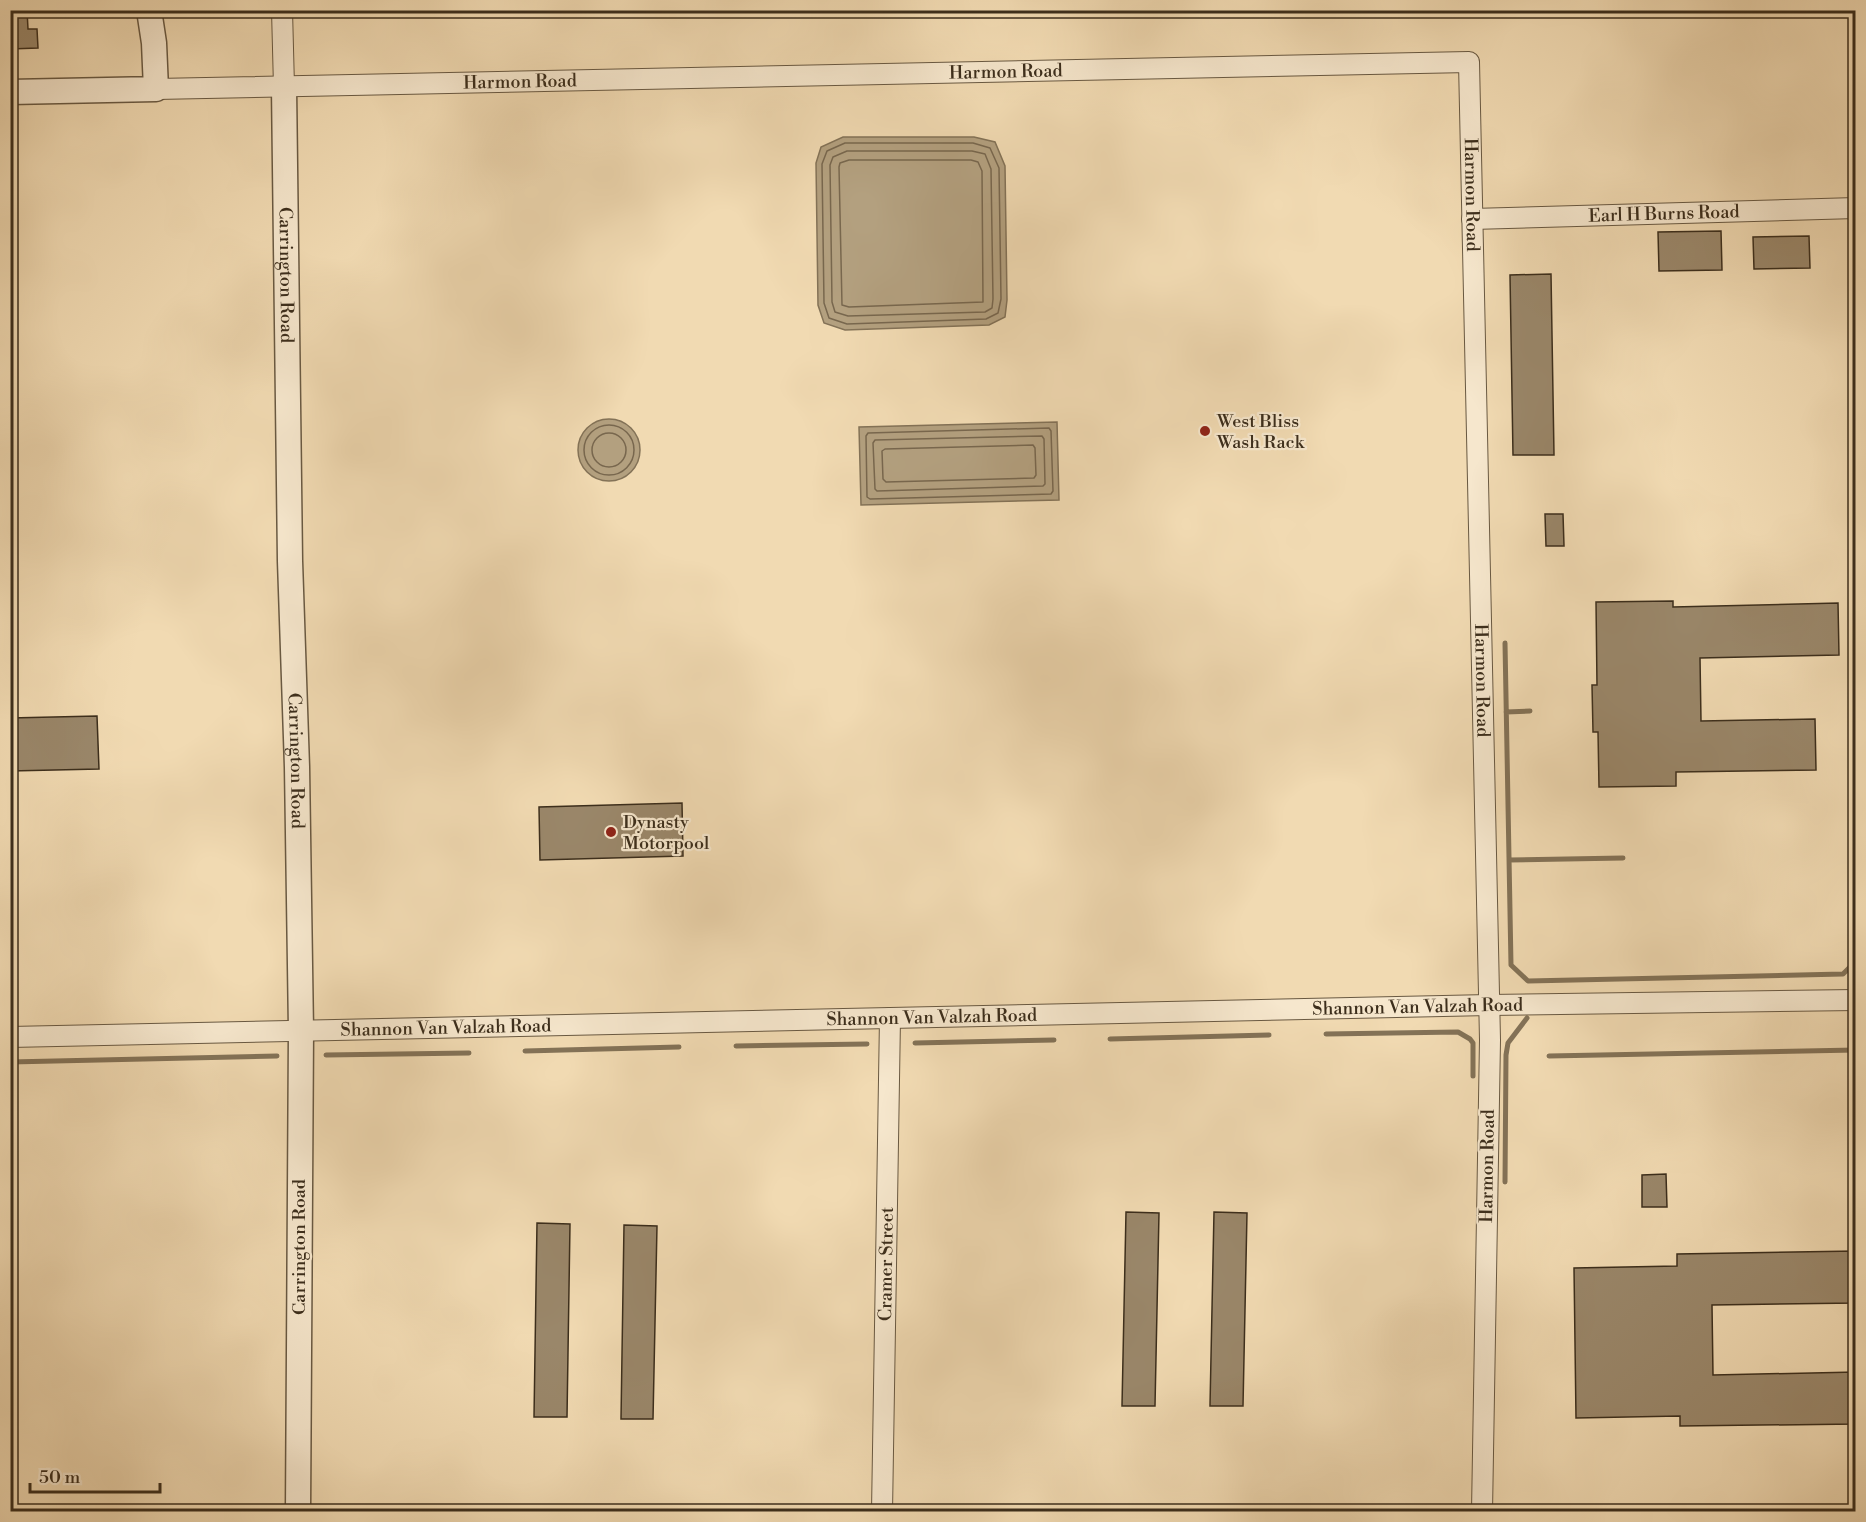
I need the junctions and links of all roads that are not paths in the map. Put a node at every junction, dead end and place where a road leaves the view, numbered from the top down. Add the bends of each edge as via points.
1 (149, 10) edge
2 (282, 10) edge
3 (284, 87) junction
4 (156, 89) junction
5 (10, 92) edge
6 (1856, 208) edge
7 (1472, 219) junction
8 (1856, 1000) edge
9 (1489, 1005) junction
10 (890, 1018) junction
11 (301, 1031) junction
12 (10, 1037) edge
13 (298, 1512) edge
14 (882, 1512) edge
15 (1482, 1512) edge

1 - 4 street
2 - 3 street, Carrington Road
3 - 4 street
3 - 7 street, Harmon Road via 1469,62
3 - 11 street, Carrington Road
4 - 5 street
6 - 7 street, Earl H Burns Road
7 - 9 street, Harmon Road
8 - 9 street, Shannon Van Valzah Road
9 - 10 street, Shannon Van Valzah Road
9 - 15 street, Harmon Road
10 - 11 street, Shannon Van Valzah Road
10 - 14 street, Cramer Street
11 - 12 street, Shannon Van Valzah Road
11 - 13 street, Carrington Road

